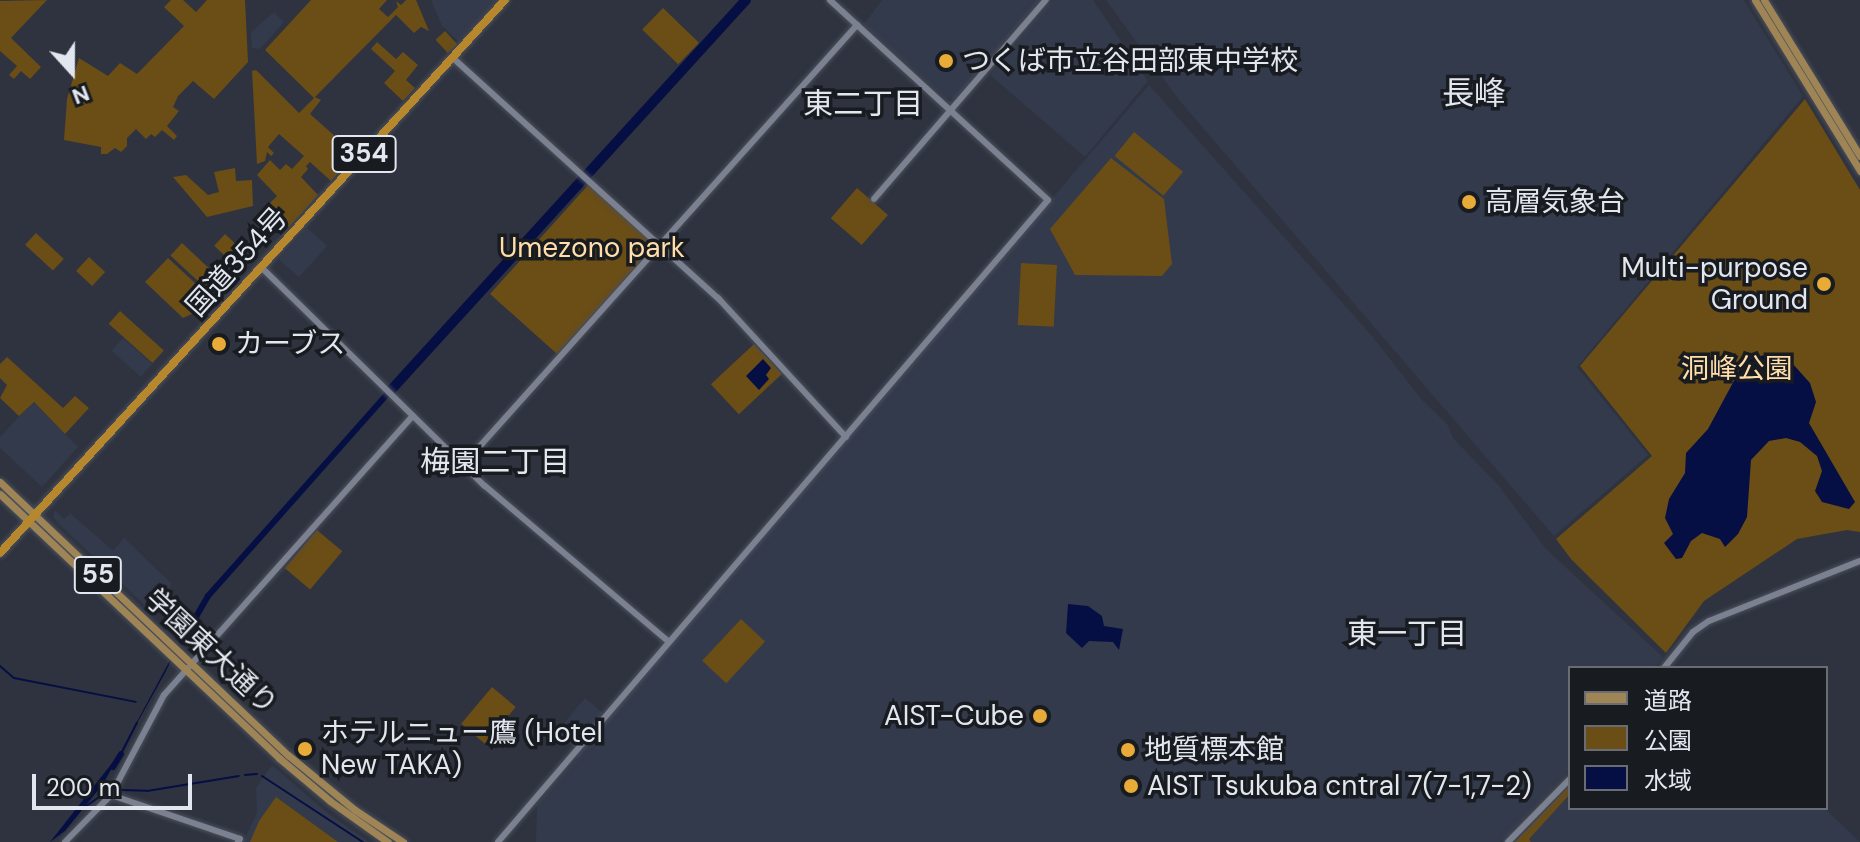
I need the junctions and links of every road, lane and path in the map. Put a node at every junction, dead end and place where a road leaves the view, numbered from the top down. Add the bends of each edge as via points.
1 (505, 0) edge
2 (830, 0) edge
3 (1046, 0) edge
4 (1755, 0) edge
5 (1764, 0) edge
6 (857, 25) junction
7 (453, 58) junction
8 (951, 110) junction
9 (1860, 137) edge
10 (1848, 144) junction
11 (1860, 156) edge
12 (1860, 171) edge
13 (874, 199) dead end
14 (660, 245) junction
15 (261, 267) junction
16 (413, 416) junction
17 (846, 437) junction
18 (463, 465) junction
19 (0, 482) edge
20 (0, 494) edge
21 (32, 518) junction
22 (0, 553) edge
23 (1860, 561) edge
24 (669, 642) junction
25 (1666, 666) edge
26 (189, 667) junction
27 (1568, 781) edge
28 (111, 795) junction
29 (65, 842) edge
30 (238, 842) edge
31 (388, 842) edge
32 (403, 842) edge
33 (498, 842) edge
34 (1508, 842) edge

1 - 7 highway, 国道354号 / 354
2 - 6 street
3 - 8 street
4 - 10 main road
5 - 10 main road
6 - 8 street
6 - 14 street
7 - 14 street
7 - 15 highway, 国道354号 / 354
8 - 13 street
8 - 17 street via 1048,200
9 - 10 street
10 - 11 main road
10 - 12 main road
14 - 17 street via 718,298
14 - 18 street
15 - 16 street
15 - 21 highway, 国道354号 / 354
16 - 18 street
16 - 26 street
17 - 24 street
18 - 24 street
19 - 21 main road, 学園東大通り / 55
20 - 21 main road, 学園東大通り / 55
21 - 22 highway, 国道354号 / 354
21 - 26 main road, 学園東大通り / 55
23 - 25 street via 1709,621
24 - 33 street
26 - 28 street via 155,706
26 - 31 main road, 学園東大通り / 55 via 311,786
26 - 32 main road, 学園東大通り / 55 via 316,779
27 - 34 street
28 - 29 street
28 - 30 street

